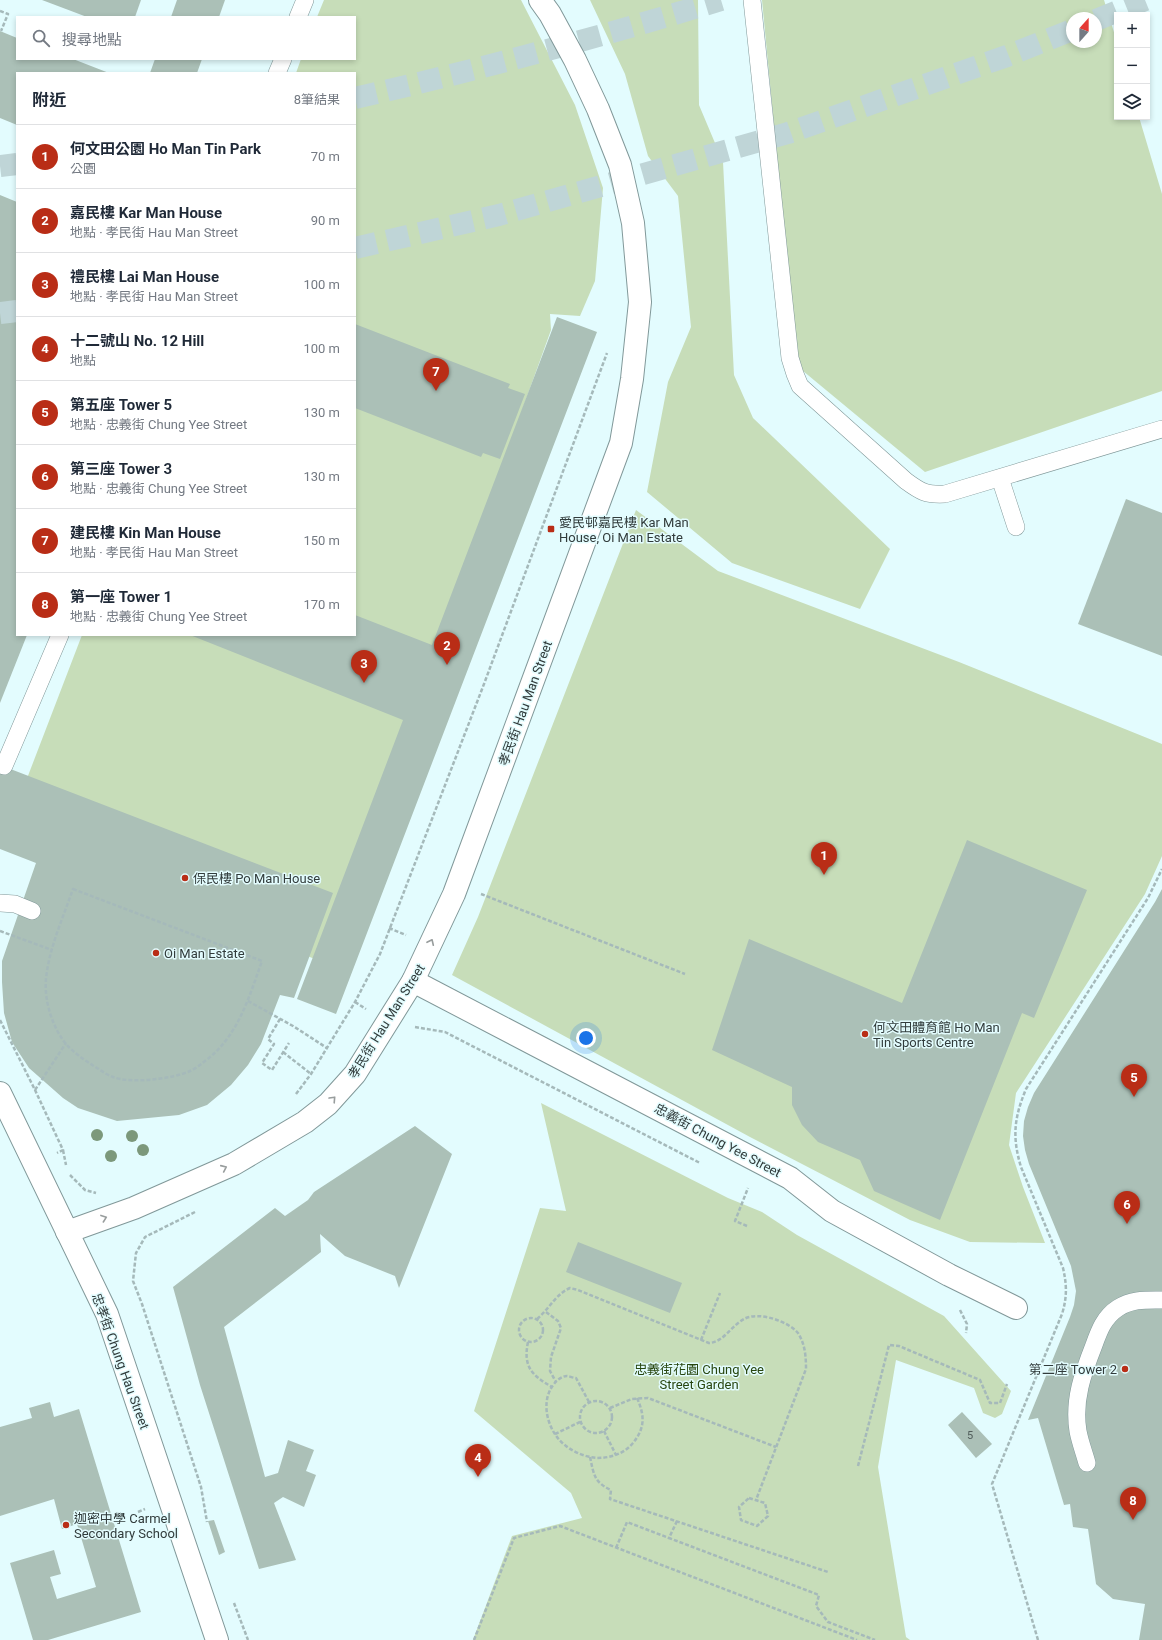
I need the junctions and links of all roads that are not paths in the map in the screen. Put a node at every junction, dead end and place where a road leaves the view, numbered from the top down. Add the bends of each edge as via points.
1 (304, 0) edge
2 (540, 0) edge
3 (752, 0) edge
4 (298, 16) edge
5 (282, 60) edge
6 (277, 72) edge
7 (1162, 429) edge
8 (1000, 478) junction
9 (1016, 528) dead end
10 (60, 636) edge
11 (4, 766) dead end
12 (0, 903) edge
13 (32, 911) dead end
14 (413, 981) junction
15 (0, 1093) edge
16 (67, 1232) junction
17 (1162, 1300) edge
18 (1016, 1308) dead end
19 (1087, 1463) dead end
20 (217, 1640) edge

1 - 4 lane
14 -> 2 street, 孝民街 Hau Man Street via 454,894 621,443 632,380 640,302 633,223 620,165 575,60
3 - 8 lane via 790,358 800,386 919,490 930,495 945,494
5 - 6 lane
7 - 8 lane
8 - 9 lane
10 - 11 lane
12 - 13 lane via 15,904
16 -> 14 street, 孝民街 Hau Man Street via 134,1208 234,1164 305,1122 328,1104 355,1074
14 - 18 street, 忠義街 Chung Yee Street via 790,1178 832,1211
15 - 16 street, 忠孝街 Chung Hau Street
16 - 20 street, 忠孝街 Chung Hau Street via 107,1314
17 - 19 lane via 1125,1304 1108,1316 1101,1325 1083,1372 1076,1411 1078,1431

